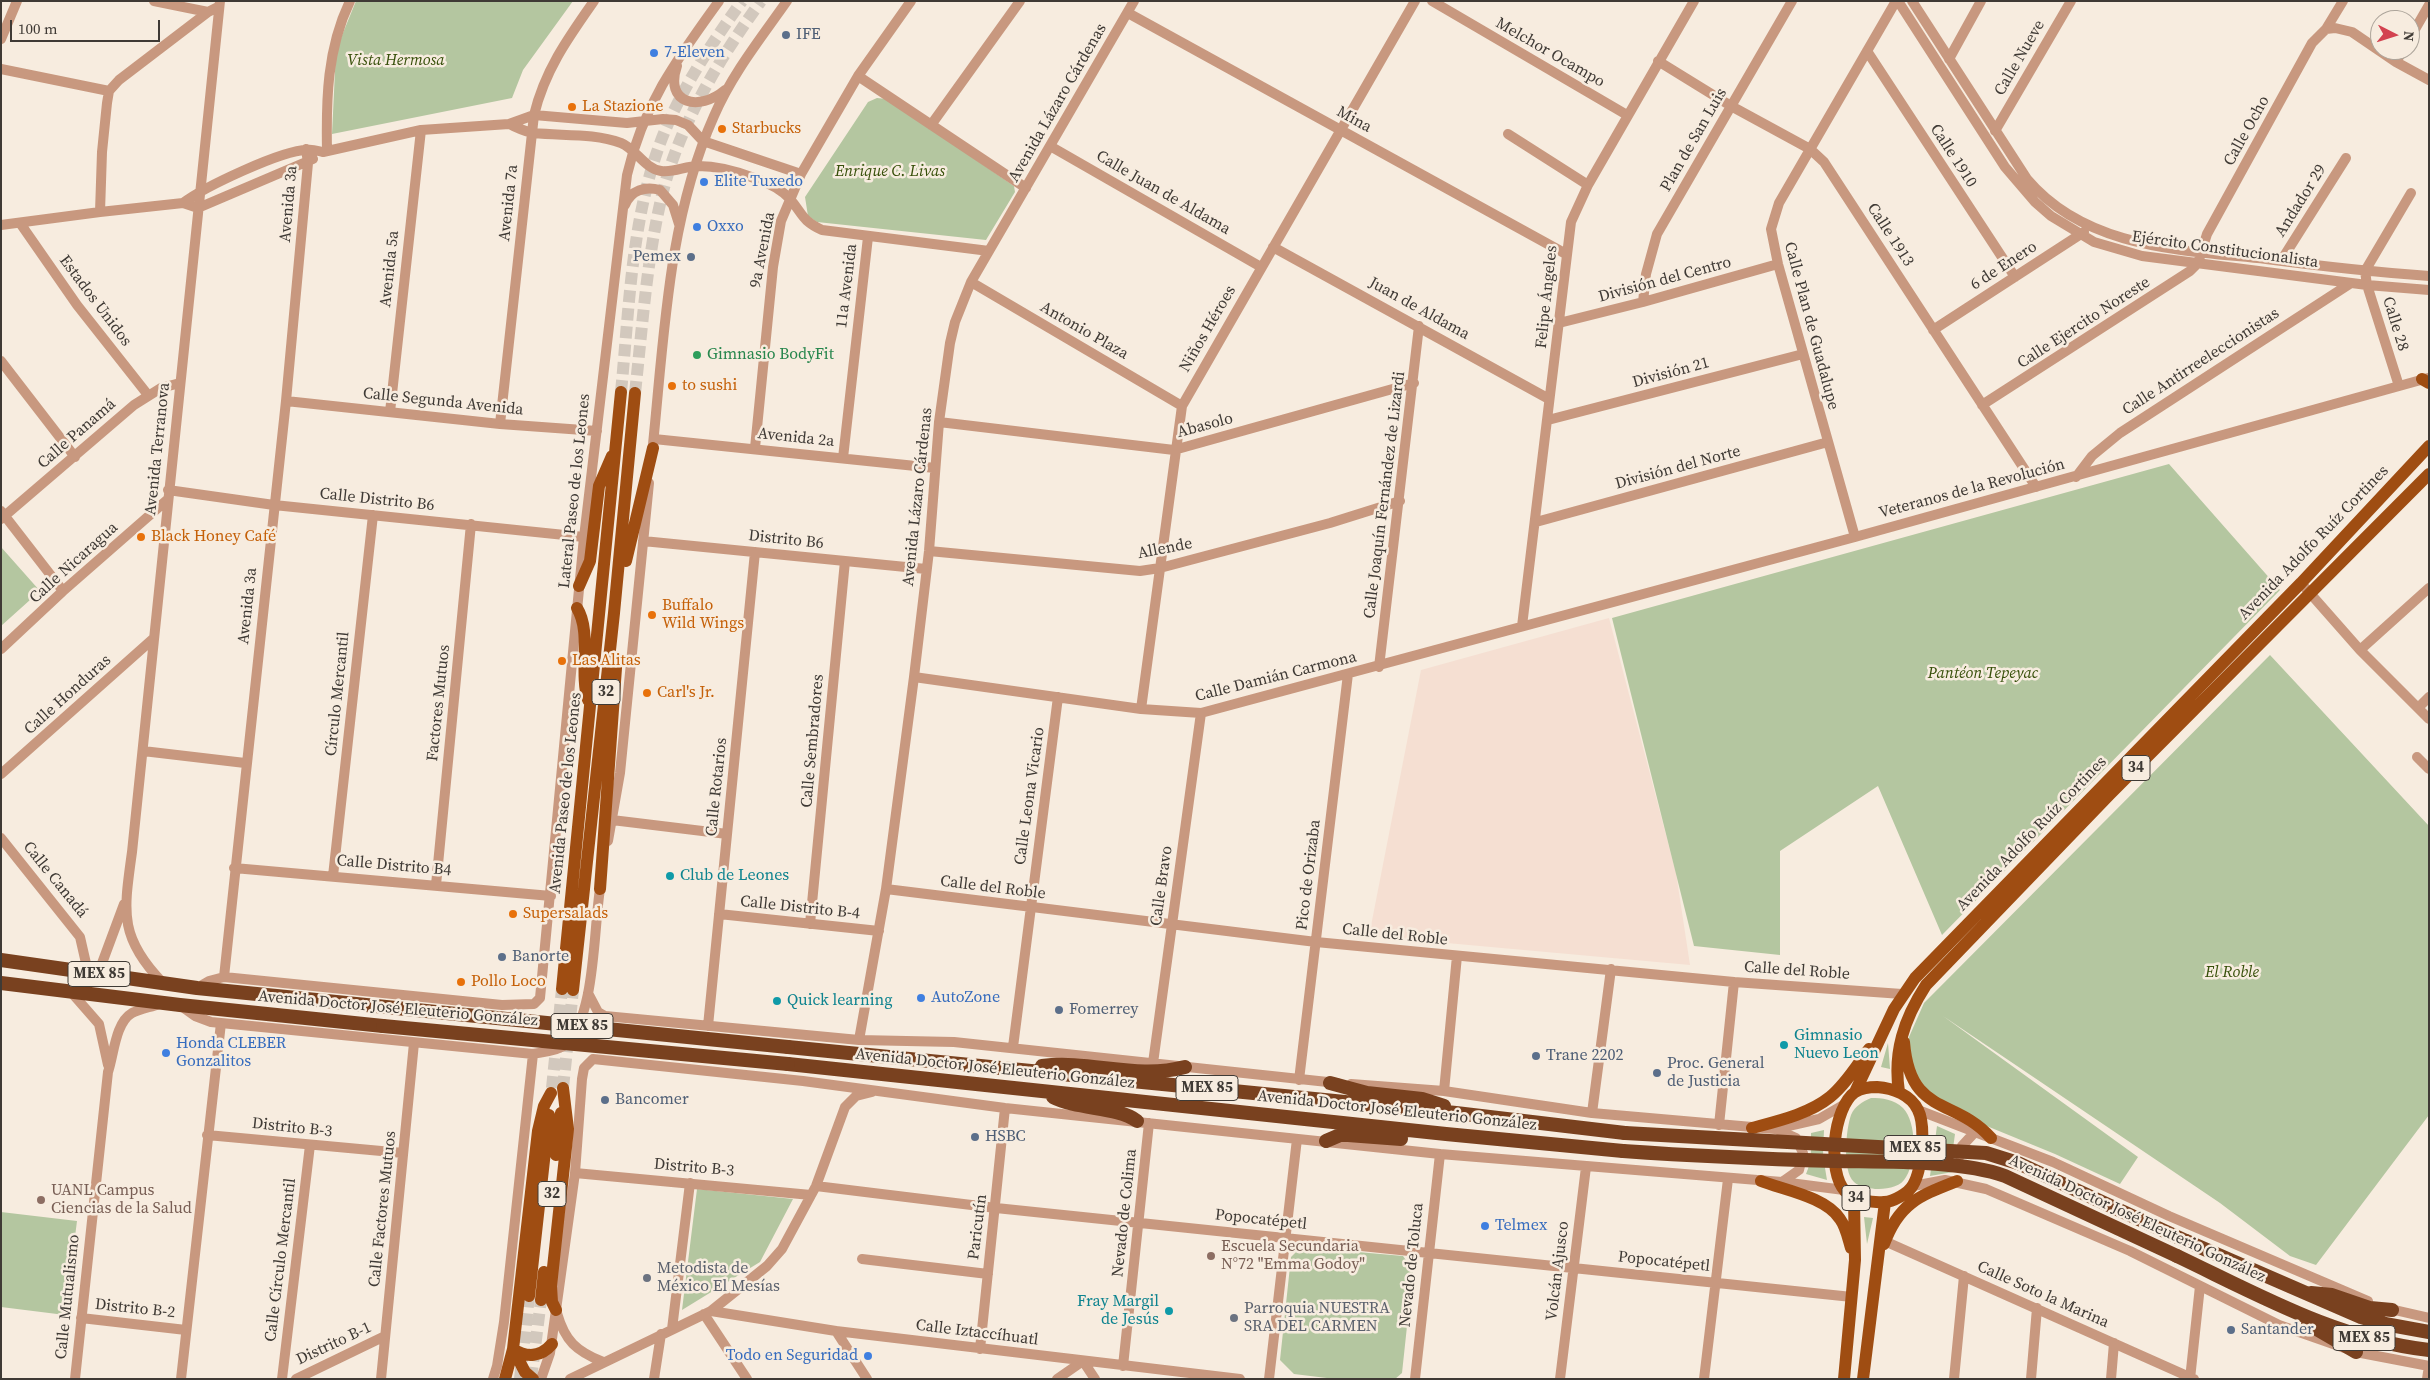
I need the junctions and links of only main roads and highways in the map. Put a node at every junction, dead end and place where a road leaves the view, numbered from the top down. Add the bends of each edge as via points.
1 (621, 392) tunnel mouth
2 (635, 394) tunnel mouth
3 (653, 443) road end
4 (2429, 446) edge
5 (615, 449) junction
6 (2429, 474) edge
7 (579, 586) road end
8 (577, 608) road end
9 (614, 613) junction
10 (590, 710) junction
11 (600, 889) road end
12 (1, 960) edge
13 (1, 982) edge
14 (1903, 1030) junction
15 (1883, 1031) junction
16 (1185, 1067) road end
17 (1025, 1070) junction
18 (1330, 1082) road end
19 (555, 1090) junction
20 (1042, 1091) junction
21 (1855, 1092) junction
22 (1900, 1092) junction
23 (1456, 1113) junction
24 (1143, 1122) road end
25 (1752, 1128) road end
26 (1446, 1134) junction
27 (1991, 1138) road end
28 (1326, 1141) road end
29 (1761, 1181) road end
30 (1960, 1182) road end
31 (1849, 1194) junction
32 (1885, 1202) junction
33 (1882, 1240) junction
34 (1855, 1260) junction
35 (2304, 1293) junction
36 (535, 1298) tunnel mouth
37 (556, 1310) road end
38 (2392, 1310) road end
39 (2302, 1315) junction
40 (2429, 1332) edge
41 (552, 1344) road end
42 (513, 1349) junction
43 (2429, 1350) edge
44 (2356, 1352) road end
45 (505, 1379) edge
46 (534, 1379) edge
47 (1844, 1379) edge
48 (1863, 1379) edge

1 - 5 main road, Avenida Paseo de los Leones / 32
2 - 9 main road, Avenida Paseo de los Leones / 32
3 - 9 main road
4 - 15 main road, Avenida Adolfo Ruíz Cortines / 34 via 2301,583 1935,956 1902,994
5 - 7 main road via 599,486 590,561
5 - 10 main road, Avenida Paseo de los Leones / 32
6 - 14 main road, Avenida Adolfo Ruíz Cortines / 34 via 1948,960 1915,1002
8 - 10 main road via 583,622 584,682
9 - 10 main road, Avenida Paseo de los Leones / 32 via 567,989
9 - 11 main road via 616,683
12 - 17 highway, Avenida Doctor José Eleuterio González / MEX 85, bridge via 197,988
13 - 20 highway, Avenida Doctor José Eleuterio González / MEX 85, bridge via 180,1005
14 - 22 main road, Avenida Adolfo Ruíz Cortines / 34 via 1897,1062
14 - 27 main road via 1908,1067 1921,1091 1934,1103 1980,1128
15 - 21 main road, Avenida Adolfo Ruíz Cortines / 34
15 - 25 main road via 1831,1096 1791,1117
16 - 17 highway via 1157,1073 1056,1064
17 - 23 highway, Avenida Doctor José Eleuterio González / MEX 85
18 - 23 highway via 1367,1093 1422,1099
19 - 36 main road, 32
19 - 37 main road via 568,1129 551,1286
19 - 42 main road via 544,1106 537,1142
20 - 24 highway via 1063,1102 1122,1113
20 - 26 highway, Avenida Doctor José Eleuterio González / MEX 85
21 - 22 main road via 1877,1086
21 - 31 main road, 34 via 1845,1104 1836,1134 1834,1166
22 - 32 main road, 34 via 1918,1110 1921,1155 1913,1186
23 - 35 highway, Avenida Doctor José Eleuterio González / MEX 85, bridge via 1625,1133 1986,1153 2018,1163
26 - 28 highway via 1432,1142 1348,1134
26 - 39 highway, Avenida Doctor José Eleuterio González / MEX 85, bridge via 1623,1151 1980,1169 2005,1176
29 - 34 main road via 1822,1202 1832,1209 1841,1219
30 - 33 main road via 1922,1195 1910,1203
31 - 32 main road, 34
31 - 34 main road, 34
32 - 33 main road, 34
33 - 48 main road
34 - 47 main road, 34
35 - 38 highway via 2318,1292 2370,1308
35 - 40 highway, Avenida Doctor José Eleuterio González / MEX 85 via 2361,1317
39 - 43 highway, Avenida Doctor José Eleuterio González / MEX 85 via 2368,1339
39 - 44 highway via 2314,1330
41 - 42 main road via 546,1352 537,1355
42 - 45 main road
42 - 46 main road via 525,1372

